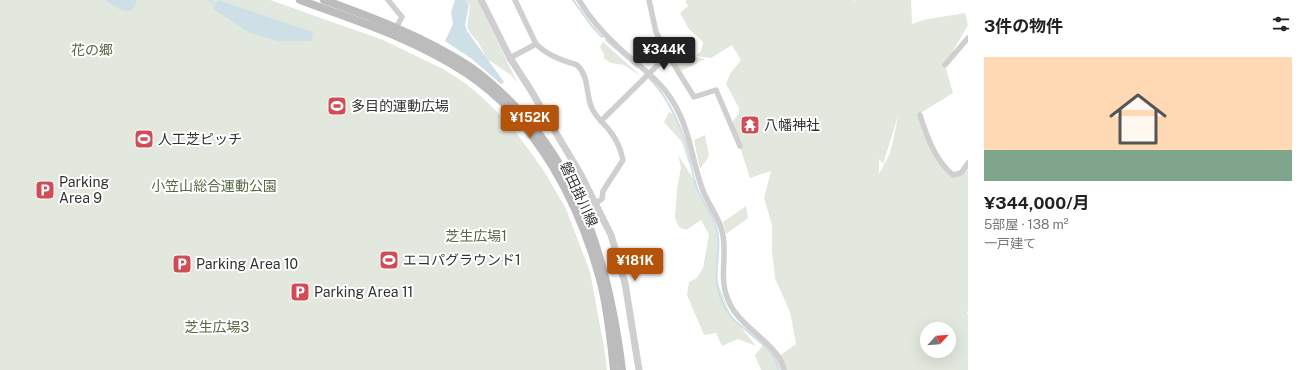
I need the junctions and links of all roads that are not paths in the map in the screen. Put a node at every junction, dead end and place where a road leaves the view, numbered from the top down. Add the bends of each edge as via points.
1 (300, 0) edge
2 (324, 0) edge
3 (388, 0) edge
4 (481, 0) edge
5 (515, 0) edge
6 (579, 0) edge
7 (649, 0) edge
8 (396, 28) junction
9 (968, 38) edge
10 (536, 44) junction
11 (683, 49) dead end
12 (668, 55) junction
13 (510, 58) junction
14 (945, 65) dead end
15 (650, 73) junction
16 (920, 115) dead end
17 (601, 121) junction
18 (740, 146) dead end
19 (968, 163) edge
20 (596, 203) junction
21 (614, 370) edge
22 (622, 370) edge
23 (639, 370) edge
24 (784, 370) edge

1 - 21 main road, 磐田掛川線 via 412,43 444,59 485,87 517,118 554,168 580,221 601,283
2 - 8 main road, 磐田掛川線
3 - 8 street via 402,18
4 - 13 street
5 - 10 street
6 - 15 street via 617,46
7 - 12 street via 656,32
8 - 22 main road, 磐田掛川線 via 450,55 485,78 522,112 549,148 570,182 589,224 610,293
9 - 14 street
10 - 13 street
10 - 17 street via 554,58 580,68 587,83 591,106
11 - 12 street
12 - 15 street
12 - 18 street via 694,97 716,90
13 - 20 street
15 - 17 street
15 - 24 street via 673,101 681,116 702,188 723,232 722,278 731,306 739,318 779,356
16 - 19 street via 931,146 948,171 957,175
17 - 20 street via 612,133 623,160 603,191 602,199
20 - 23 street via 619,260

